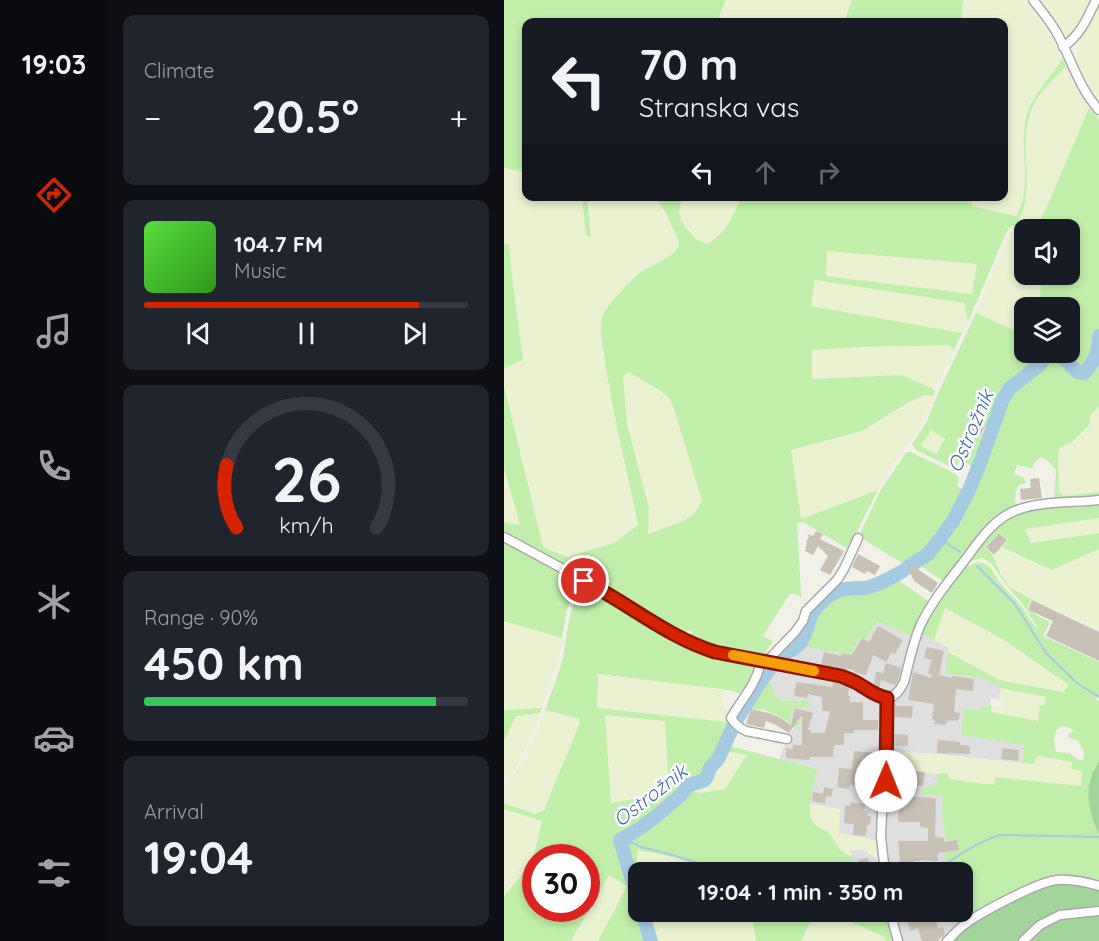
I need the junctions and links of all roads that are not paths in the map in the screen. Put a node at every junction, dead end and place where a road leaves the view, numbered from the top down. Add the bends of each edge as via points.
1 (1033, 0) edge
2 (1096, 0) edge
3 (1064, 47) junction
4 (1099, 110) edge
5 (1099, 500) edge
6 (504, 537) edge
7 (858, 538) dead end
8 (771, 663) junction
9 (887, 698) junction
10 (787, 739) dead end
11 (884, 862) edge
12 (1099, 886) edge
13 (1099, 910) edge
14 (893, 922) edge
15 (898, 941) edge
16 (947, 941) edge
17 (1023, 941) edge

1 - 3 street
2 - 3 street via 1074,40
3 - 4 street via 1081,86
5 - 9 street via 1018,509 988,529 932,605 920,626 900,690
6 - 8 street via 604,591 681,639 715,652
7 - 8 street via 837,580 812,604
8 - 9 street via 841,676
8 - 10 street via 760,666 731,717 746,731
9 - 11 street via 882,812
12 - 16 street via 1082,881 1043,883 964,924
13 - 17 street via 1060,915 1040,925
14 - 15 street

